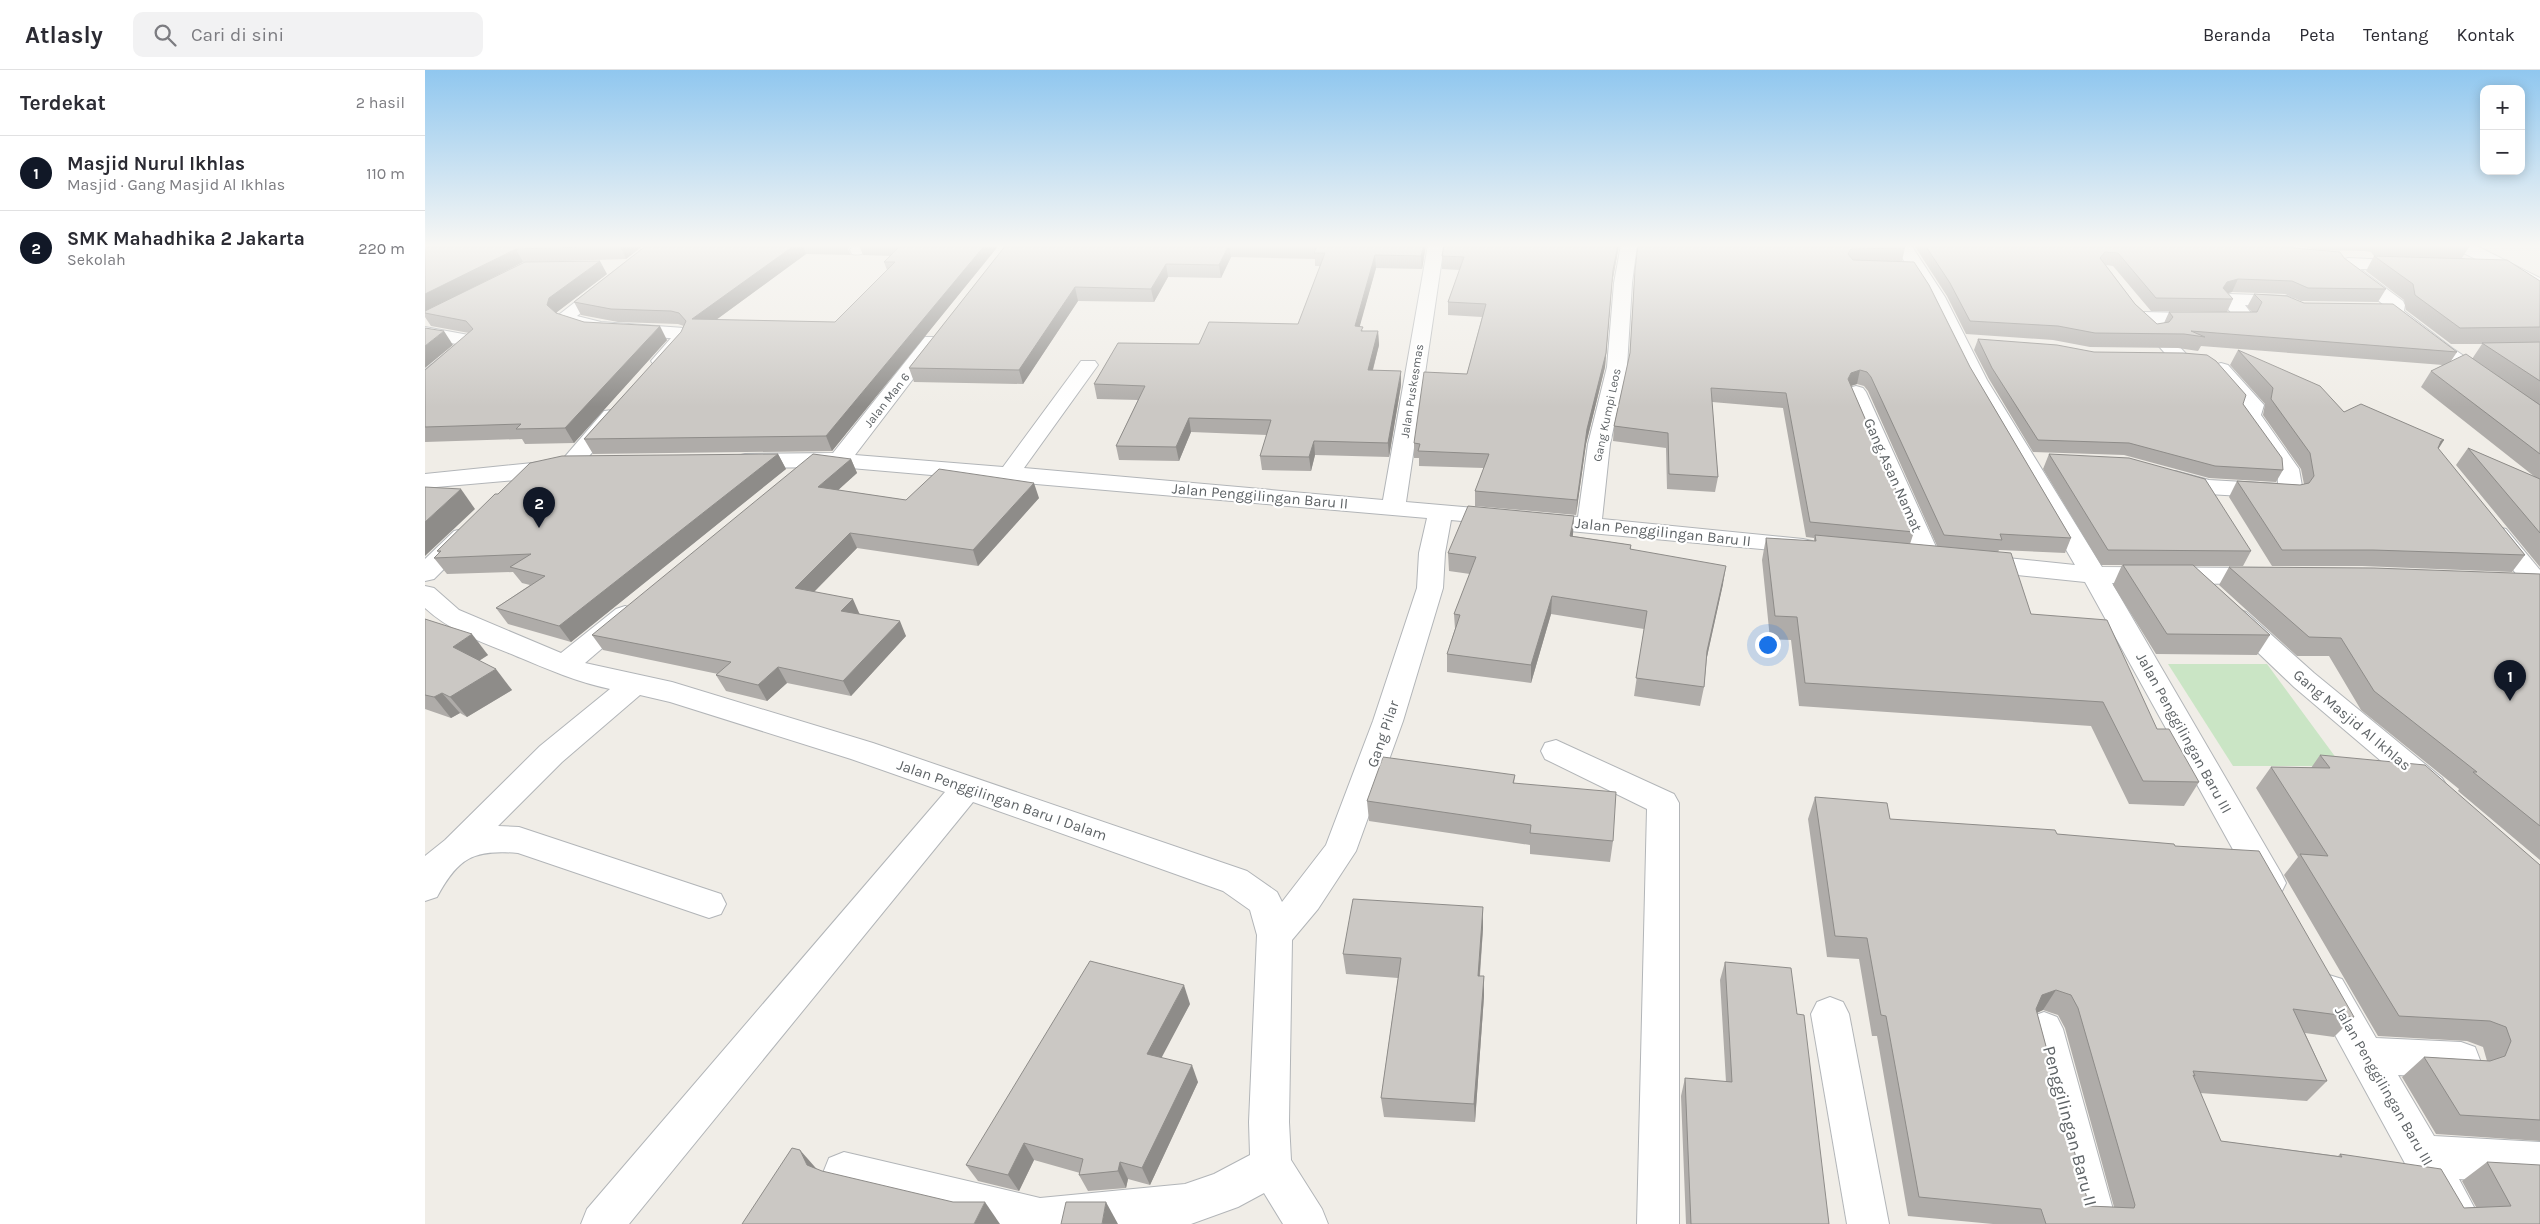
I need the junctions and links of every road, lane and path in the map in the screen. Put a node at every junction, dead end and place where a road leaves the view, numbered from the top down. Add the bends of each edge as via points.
1 (588, 299) edge
2 (1427, 299) edge
3 (1622, 299) edge
4 (1934, 299) edge
5 (2387, 299) edge
6 (2131, 302) edge
7 (2306, 309) edge
8 (2372, 310) edge
9 (2391, 310) junction
10 (2143, 318) junction
11 (428, 324) edge
12 (944, 327) edge
13 (2474, 351) dead end
14 (2445, 352) junction
15 (2149, 356) edge
16 (2194, 358) junction
17 (1089, 365) dead end
18 (647, 376) edge
19 (425, 380) edge
20 (1856, 392) edge
21 (622, 405) edge
22 (2538, 414) edge
23 (813, 460) junction
24 (839, 460) junction
25 (726, 462) edge
26 (571, 463) junction
27 (600, 463) edge
28 (528, 472) junction
29 (2152, 472) edge
30 (1009, 474) junction
31 (425, 481) edge
32 (783, 485) edge
33 (2208, 487) junction
34 (501, 499) edge
35 (1393, 508) junction
36 (2223, 511) edge
37 (1440, 512) junction
38 (2481, 514) edge
39 (480, 519) edge
40 (1589, 524) junction
41 (1822, 548) edge
42 (2249, 552) edge
43 (1899, 555) edge
44 (1945, 560) junction
45 (425, 573) edge
46 (2094, 575) junction
47 (2189, 575) junction
48 (2507, 582) edge
49 (2538, 583) edge
50 (425, 594) edge
51 (639, 603) edge
52 (437, 624) edge
53 (564, 665) junction
54 (635, 684) junction
55 (1556, 751) dead end
56 (967, 788) junction
57 (2452, 804) edge
58 (452, 852) junction
59 (425, 887) edge
60 (709, 904) dead end
61 (2283, 910) edge
62 (1275, 935) junction
63 (2312, 961) edge
64 (1830, 1014) dead end
65 (2044, 1029) dead end
66 (2365, 1055) junction
67 (2467, 1061) edge
68 (2425, 1156) junction
69 (2540, 1163) edge
70 (1271, 1166) junction
71 (844, 1173) dead end
72 (602, 1224) edge
73 (1307, 1224) edge
74 (1658, 1224) edge
75 (1868, 1224) edge
76 (2096, 1224) edge
77 (2461, 1224) edge

1 - 18 street via 565,316 571,322 681,335
2 - 35 street, Jalan Puskesmas
3 - 40 street, Gang Kumpi Leos via 1617,367 1599,444
4 - 46 street, Jalan Penggilingan Baru III via 1969,341 1977,380 2035,460
5 - 9 street via 2395,305 2396,308
6 - 10 street
7 - 10 street via 2285,302 2232,299 2228,300 2245,317 2243,320
8 - 9 street
9 - 14 street
10 - 16 street
11 - 19 street via 470,343
12 - 24 street, Jalan Man 6
13 - 14 street
14 - 22 street
15 - 16 street
16 - 33 street via 2219,368 2253,405 2250,415 2288,470 2291,492
17 - 30 street
20 - 44 street, Gang Asan Namat
21 - 26 street
23 - 24 street, Jalan Penggilingan Baru II
23 - 25 street, Jalan Penggilingan Baru II
23 - 32 street
24 - 30 street, Jalan Penggilingan Baru II
26 - 27 street
26 - 28 street
28 - 31 street
28 - 34 street
29 - 33 street
30 - 35 street, Jalan Penggilingan Baru II
33 - 36 street
35 - 37 street, Jalan Penggilingan Baru II
37 - 40 street, Jalan Penggilingan Baru II
37 - 62 street, Gang Pilar via 1432,553 1430,588 1388,721 1339,851 1306,899
38 - 49 street
39 - 45 street
40 - 41 street, Jalan Penggilingan Baru II
42 - 47 street via 2274,576
43 - 44 street
44 - 46 street
46 - 47 street
46 - 61 street, Jalan Penggilingan Baru III
47 - 57 street, Gang Masjid Al Ikhlas via 2303,680
48 - 49 street
50 - 52 street, Jalan Penggilingan Baru I Dalam
51 - 53 street
52 - 53 street, Jalan Penggilingan Baru I Dalam via 480,631
53 - 54 street, Jalan Penggilingan Baru I Dalam via 589,675
54 - 56 street, Jalan Penggilingan Baru I Dalam via 672,692 862,751
54 - 58 street via 551,754
55 - 74 street via 1663,803
56 - 62 street, Jalan Penggilingan Baru I Dalam via 1235,881 1265,902
56 - 72 street
58 - 59 street via 436,866
58 - 60 street via 490,838 519,840
62 - 70 street, Jalan Penggilingan Baru I Dalam via 1269,1122
63 - 66 street, Jalan Penggilingan Baru III
64 - 75 street
65 - 76 street, Penggilingan Baru II
66 - 67 street
66 - 68 street, Jalan Penggilingan Baru III
68 - 69 street
68 - 77 street, Jalan Penggilingan Baru III
70 - 71 street via 1223,1192 1185,1205 1040,1219
70 - 73 street, Jalan Penggilingan Baru I Dalam

